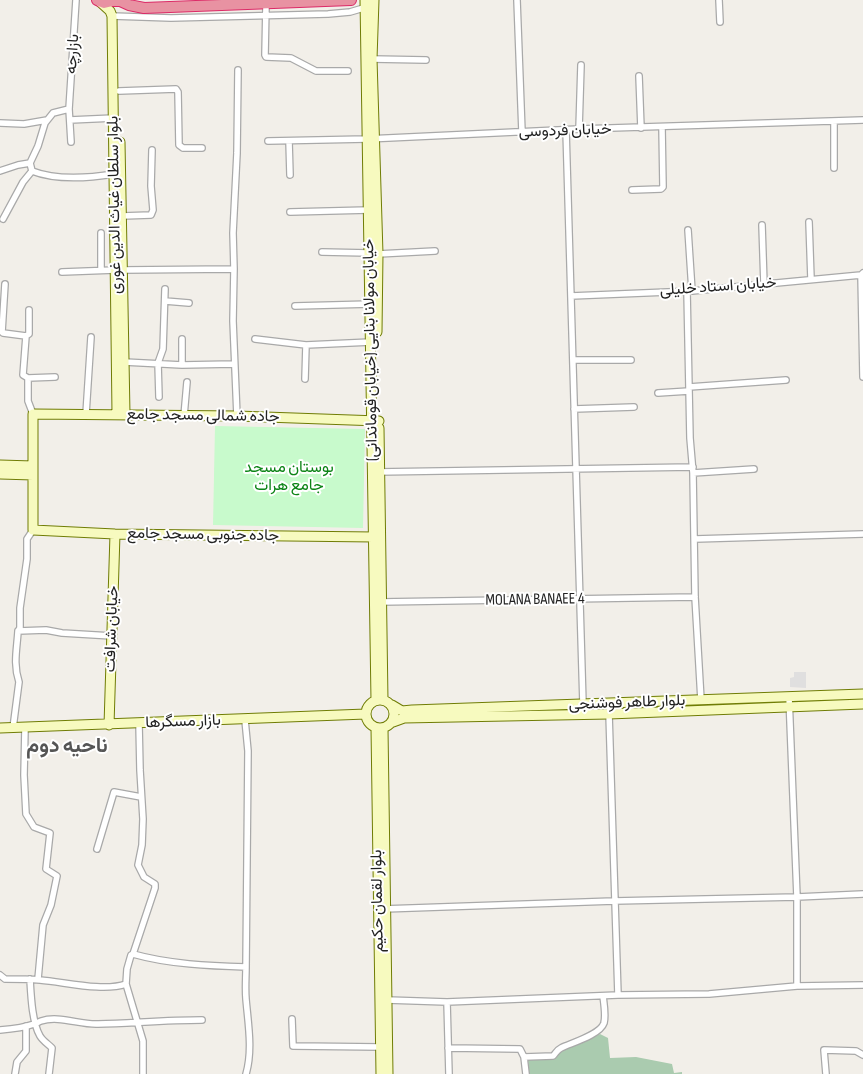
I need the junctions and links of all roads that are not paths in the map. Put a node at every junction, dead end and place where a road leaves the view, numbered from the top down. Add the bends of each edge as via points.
1 (76, 0) edge
2 (117, 0) edge
3 (351, 0) edge
4 (517, 0) edge
5 (719, 0) edge
6 (98, 1) edge
7 (370, 3) edge
8 (266, 5) junction
9 (266, 16) junction
10 (115, 17) junction
11 (720, 22) dead end
12 (372, 59) junction
13 (426, 60) dead end
14 (581, 65) dead end
15 (238, 70) dead end
16 (348, 71) dead end
17 (639, 76) dead end
18 (119, 90) junction
19 (69, 109) junction
20 (114, 118) junction
21 (47, 120) junction
22 (70, 120) junction
23 (863, 120) edge
24 (834, 121) junction
25 (0, 123) edge
26 (662, 127) junction
27 (641, 128) junction
28 (579, 129) junction
29 (566, 130) junction
30 (522, 132) junction
31 (371, 139) junction
32 (289, 140) junction
33 (268, 141) dead end
34 (71, 142) dead end
35 (202, 148) dead end
36 (152, 150) dead end
37 (30, 163) junction
38 (834, 168) dead end
39 (0, 171) edge
40 (32, 171) junction
41 (114, 174) junction
42 (290, 175) dead end
43 (632, 190) dead end
44 (369, 210) junction
45 (290, 212) dead end
46 (122, 216) junction
47 (3, 219) dead end
48 (809, 222) dead end
49 (762, 225) dead end
50 (688, 230) dead end
51 (101, 233) dead end
52 (435, 251) dead end
53 (322, 252) dead end
54 (373, 253) junction
55 (234, 269) junction
56 (101, 270) junction
57 (119, 270) junction
58 (62, 272) dead end
59 (862, 274) edge
60 (811, 279) junction
61 (862, 283) edge
62 (5, 284) dead end
63 (764, 285) junction
64 (165, 289) dead end
65 (689, 291) junction
66 (571, 296) junction
67 (165, 301) junction
68 (188, 303) dead end
69 (370, 304) junction
70 (294, 306) dead end
71 (29, 310) dead end
72 (26, 336) junction
73 (91, 337) dead end
74 (255, 338) dead end
75 (182, 339) dead end
76 (371, 342) junction
77 (306, 345) junction
78 (863, 350) edge
79 (573, 360) junction
80 (631, 360) dead end
81 (124, 362) junction
82 (158, 363) junction
83 (182, 364) junction
84 (234, 364) junction
85 (55, 377) dead end
86 (863, 377) edge
87 (28, 378) junction
88 (305, 378) dead end
89 (786, 380) dead end
90 (187, 382) dead end
91 (689, 389) junction
92 (658, 394) dead end
93 (159, 397) dead end
94 (634, 407) dead end
95 (574, 409) junction
96 (33, 414) junction
97 (86, 414) junction
98 (121, 414) junction
99 (184, 416) junction
100 (237, 416) junction
101 (376, 421) junction
102 (0, 465) edge
103 (576, 468) junction
104 (754, 469) dead end
105 (693, 470) junction
106 (33, 471) junction
107 (376, 472) junction
108 (0, 474) edge
109 (33, 530) junction
110 (115, 534) junction
111 (863, 534) edge
112 (374, 537) junction
113 (694, 539) junction
114 (695, 597) junction
115 (580, 600) junction
116 (378, 602) junction
117 (18, 631) junction
118 (112, 636) junction
119 (863, 694) edge
120 (789, 697) junction
121 (701, 700) junction
122 (384, 702) junction
123 (610, 703) junction
124 (583, 704) junction
125 (863, 704) edge
126 (790, 707) junction
127 (366, 714) junction
128 (609, 714) junction
129 (245, 720) junction
130 (393, 722) junction
131 (139, 724) junction
132 (109, 725) junction
133 (0, 728) edge
134 (13, 728) junction
135 (25, 728) junction
136 (380, 728) junction
137 (141, 796) junction
138 (97, 849) dead end
139 (863, 894) edge
140 (797, 897) junction
141 (614, 901) junction
142 (382, 909) junction
143 (133, 954) junction
144 (246, 966) junction
145 (0, 975) edge
146 (38, 979) junction
147 (30, 980) junction
148 (126, 984) junction
149 (863, 985) edge
150 (797, 986) junction
151 (618, 995) junction
152 (603, 996) junction
153 (387, 1000) junction
154 (447, 1002) junction
155 (292, 1019) dead end
156 (202, 1020) dead end
157 (136, 1022) junction
158 (36, 1024) junction
159 (26, 1026) junction
160 (0, 1030) edge
161 (380, 1046) junction
162 (448, 1048) junction
163 (863, 1055) edge
164 (524, 1057) junction
165 (15, 1074) edge
166 (50, 1074) edge
167 (143, 1074) edge
168 (246, 1074) edge
169 (381, 1074) edge
170 (388, 1074) edge
171 (449, 1074) edge
172 (526, 1074) edge
173 (826, 1074) edge

1 - 19 street, بازارچه
2 - 6 highway via 110,3
2 - 8 highway via 144,8
2 - 10 street
3 - 8 highway
4 - 30 street
5 - 11 street
6 - 10 street
7 - 9 street via 328,14
7 - 12 street, خیابان مولانا بنایی (خیابان قوماندانی)
7 - 31 street, خیابان مولانا بنایی (خیابان قوماندانی)
8 - 9 street
9 - 10 street
9 - 16 street via 266,57 291,58 316,71
10 - 18 street
10 - 20 street, بلوار سلطان غیاث الدین غوری
12 - 13 street
12 - 31 street, خیابان مولانا بنایی (خیابان قوماندانی)
14 - 28 street
15 - 55 street
17 - 27 street
18 - 35 street via 178,90 178,145
18 - 46 street
19 - 21 street via 53,113
19 - 22 street, بازارچه
20 - 22 street
20 - 41 street, بلوار سلطان غیاث الدین غوری
21 - 25 street via 24,124
21 - 37 street
22 - 34 street, بازارچه
23 - 24 street, خیابان فردوسی
24 - 26 street, خیابان فردوسی
24 - 38 street
26 - 27 street, خیابان فردوسی
26 - 43 street via 663,187
27 - 28 street, خیابان فردوسی
28 - 29 street, خیابان فردوسی
29 - 30 street, خیابان فردوسی
29 - 66 street
30 - 31 street, خیابان فردوسی
31 - 32 street, خیابان فردوسی
31 - 44 street, خیابان مولانا بنایی (خیابان قوماندانی)
31 - 54 street, خیابان مولانا بنایی (خیابان قوماندانی)
32 - 33 street, خیابان فردوسی
32 - 42 street
36 - 46 street via 151,215
37 - 39 street
37 - 40 street
40 - 41 street via 42,175 92,178
40 - 47 street via 22,182
41 - 57 street, بلوار سلطان غیاث الدین غوری
44 - 45 street
44 - 54 street, خیابان مولانا بنایی (خیابان قوماندانی)
46 - 57 street
48 - 60 street
49 - 63 street
50 - 65 street
51 - 56 street
52 - 54 street
53 - 54 street
54 - 69 street, خیابان مولانا بنایی (خیابان قوماندانی)
54 - 101 street, خیابان مولانا بنایی (خیابان قوماندانی)
55 - 57 street
55 - 84 street
56 - 57 street
56 - 58 street
57 - 81 street
57 - 98 street, بلوار سلطان غیاث الدین غوری
59 - 60 street, خیابان استاد خلیلی
59 - 61 street
60 - 63 street, خیابان استاد خلیلی
61 - 78 street
62 - 72 street via 2,332
63 - 65 street, خیابان استاد خلیلی
64 - 67 street
65 - 66 street, خیابان استاد خلیلی
65 - 91 street
66 - 79 street
67 - 68 street
67 - 82 street via 163,349
69 - 70 street
69 - 76 street, خیابان مولانا بنایی (خیابان قوماندانی)
71 - 72 street via 29,334
72 - 87 street via 22,375
73 - 97 street
74 - 77 street
75 - 83 street
76 - 77 street
76 - 101 street, خیابان مولانا بنایی (خیابان قوماندانی)
77 - 88 street
78 - 86 street
79 - 80 street
79 - 95 street
81 - 82 street
81 - 98 street
82 - 83 street
82 - 93 street
83 - 84 street
84 - 100 street
85 - 87 street
87 - 96 street via 28,401
89 - 91 street
90 - 99 street
91 - 92 street
91 - 105 street
94 - 95 street
95 - 103 street
96 - 97 street, جاده شمالی مسجد جامع
96 - 106 street
97 - 98 street, جاده شمالی مسجد جامع
98 - 99 street, جاده شمالی مسجد جامع
99 - 100 street, جاده شمالی مسجد جامع
100 - 101 street, جاده شمالی مسجد جامع
101 - 107 street, خیابان مولانا بنایی (خیابان قوماندانی)
102 - 106 street
103 - 105 street
103 - 107 street
103 - 115 street
104 - 105 street
105 - 113 street
106 - 108 street
106 - 109 street
107 - 112 street, خیابان مولانا بنایی (خیابان قوماندانی)
107 - 116 street, خیابان مولانا بنایی (خیابان قوماندانی)
109 - 110 street, جاده جنوبی مسجد جامع
109 - 117 street via 27,539
110 - 112 street, جاده جنوبی مسجد جامع
110 - 118 street, خیابان شرافت
111 - 113 street
112 - 116 street, خیابان مولانا بنایی (خیابان قوماندانی)
113 - 114 street
114 - 115 street, MOLANA BANAEE 4
114 - 121 street
115 - 116 street, MOLANA BANAEE 4
115 - 124 street
116 - 122 street, خیابان مولانا بنایی (خیابان قوماندانی)
117 - 118 street
117 - 134 street via 15,657 19,682
118 - 132 street, خیابان شرافت
119 - 120 street, بلوار طاهر فوشنجی
120 - 121 street, بلوار طاهر فوشنجی
120 - 126 street
121 - 123 street, بلوار طاهر فوشنجی
122 - 124 street, بلوار طاهر فوشنجی via 402,711
122 - 127 street via 369,705
122 - 130 street via 395,711
123 - 124 street, بلوار طاهر فوشنجی
123 - 128 street
125 - 126 street, بلوار طاهر فوشنجی
126 - 128 street, بلوار طاهر فوشنجی
126 - 140 street
127 - 129 street, بازار مسگرها
127 - 136 street via 368,723
128 - 130 street, بلوار طاهر فوشنجی via 404,718
128 - 141 street
129 - 131 street, بازار مسگرها
129 - 144 street via 248,751
130 - 136 street
131 - 132 street, بازار مسگرها
131 - 137 street
132 - 135 street, بازار مسگرها
133 - 134 street, بازار مسگرها
134 - 135 street, بازار مسگرها
135 - 146 street via 26,814 34,827 50,834 46,870 57,876 51,905 42,926
136 - 142 street, بلوار لقمان حکیم
137 - 138 street via 114,792
137 - 143 street via 142,845 138,865 155,888
139 - 140 street
140 - 141 street
140 - 150 street
141 - 142 street
141 - 151 street
142 - 153 street, بلوار لقمان حکیم
142 - 161 street, بلوار لقمان حکیم
143 - 144 street via 151,959
143 - 148 street via 127,968
144 - 168 street via 250,1029
145 - 147 street via 5,979
146 - 147 street
146 - 148 street via 85,986
147 - 158 street
148 - 157 street
149 - 150 street
150 - 151 street via 709,994
151 - 152 street
152 - 154 street
152 - 164 street via 604,1025 600,1029 559,1049 553,1056
153 - 154 street
153 - 170 street, بلوار لقمان حکیم
154 - 162 street
155 - 161 street via 293,1046
156 - 157 street
157 - 158 street via 85,1024 60,1020
157 - 167 street via 143,1042
158 - 159 street
158 - 166 street via 41,1038 52,1048
159 - 160 street
159 - 165 street via 26,1051 17,1062
161 - 169 street, بلوار لقمان حکیم
162 - 164 street via 520,1049
162 - 171 street
163 - 173 street via 856,1051 824,1050
164 - 172 street

